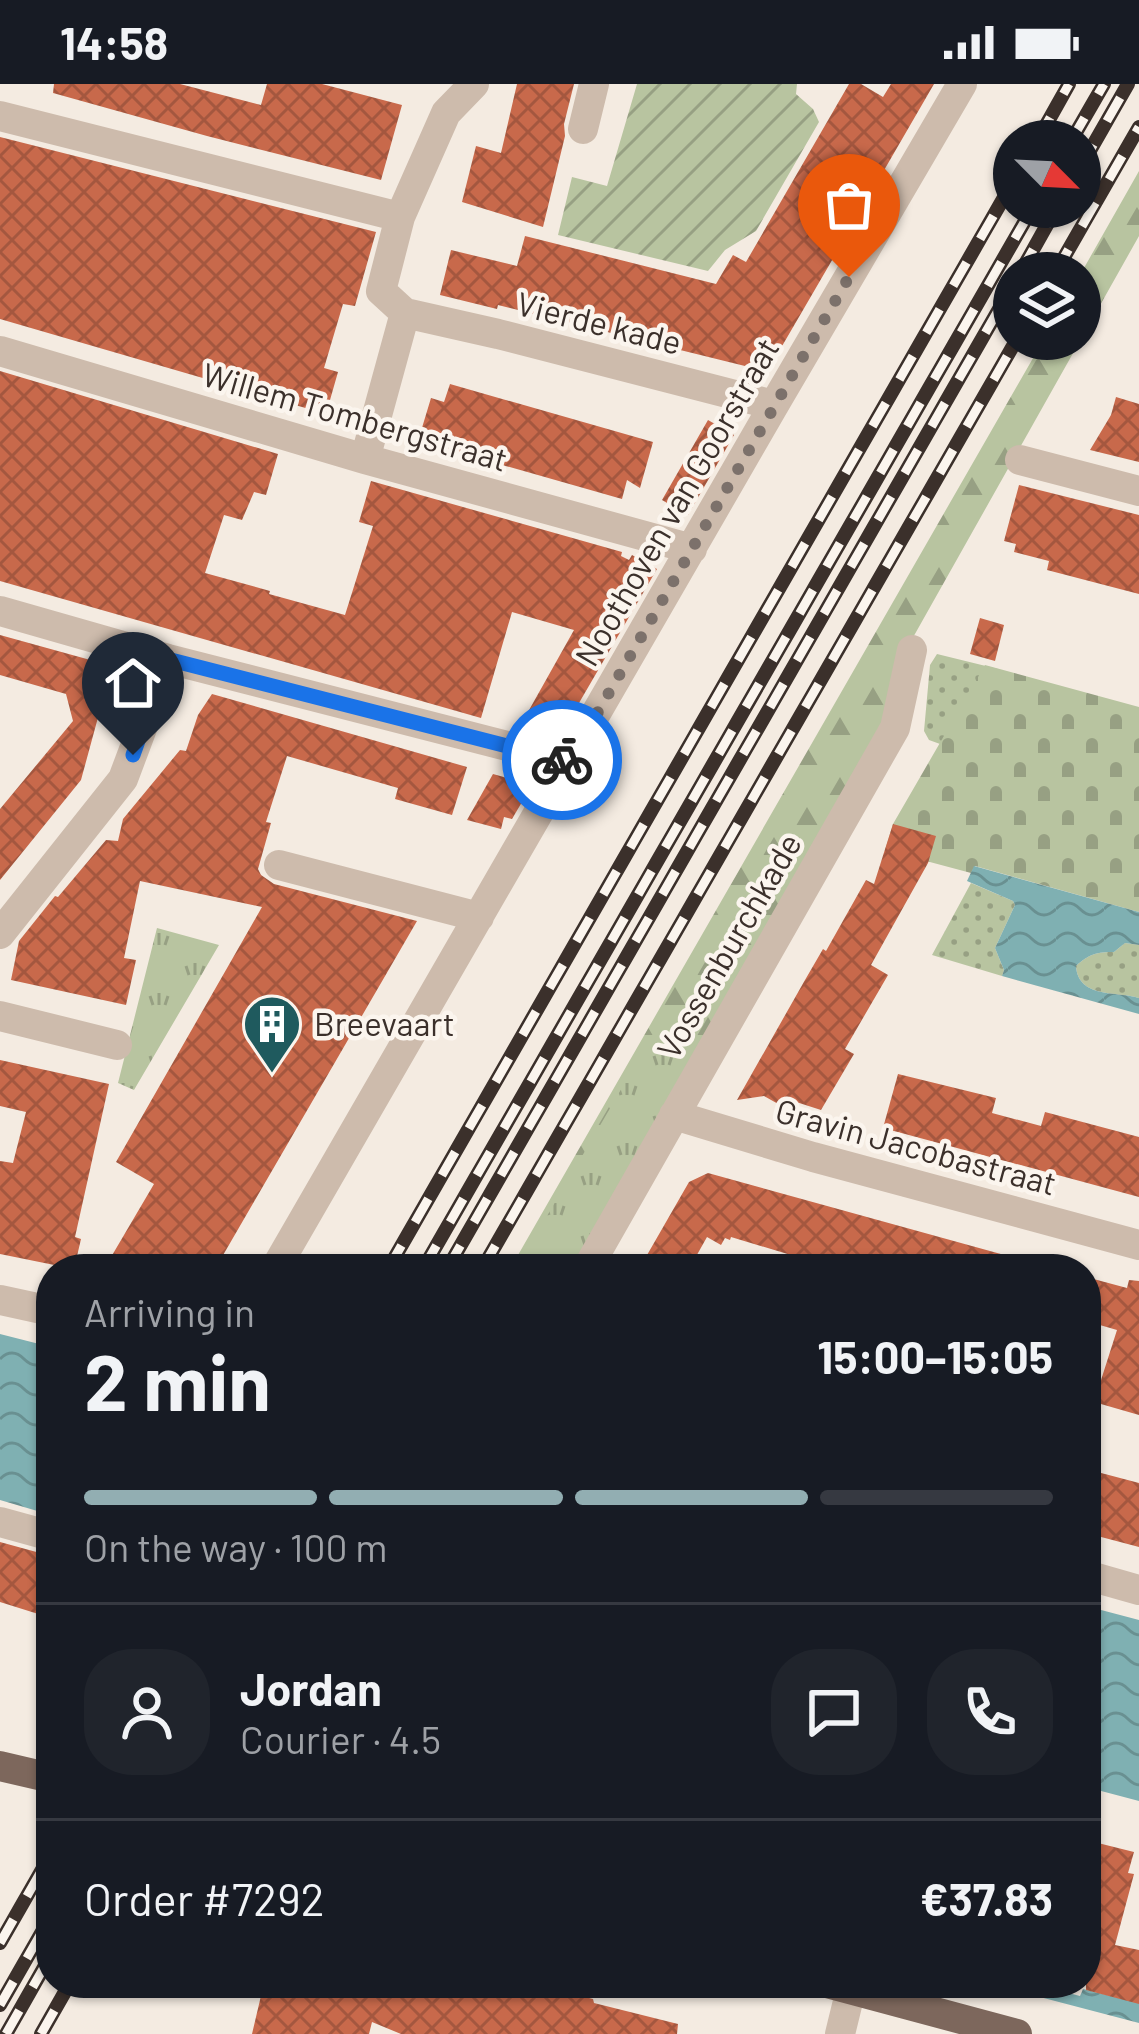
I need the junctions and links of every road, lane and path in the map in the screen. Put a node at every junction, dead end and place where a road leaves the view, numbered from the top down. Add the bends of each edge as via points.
1 (474, 84) edge
2 (594, 84) edge
3 (962, 84) edge
4 (0, 116) edge
5 (583, 129) dead end
6 (400, 217) junction
7 (405, 314) junction
8 (0, 351) edge
9 (774, 405) junction
10 (365, 459) junction
11 (1019, 460) dead end
12 (1139, 491) edge
13 (692, 549) junction
14 (0, 611) edge
15 (911, 650) dead end
16 (167, 659) junction
17 (569, 762) junction
18 (279, 866) dead end
19 (479, 917) junction
20 (0, 934) edge
21 (0, 1016) edge
22 (117, 1046) dead end
23 (674, 1115) junction
24 (1139, 1245) edge
25 (284, 1254) edge
26 (595, 1254) edge
27 (0, 1300) edge
28 (36, 1308) edge
29 (0, 1522) edge
30 (36, 1532) edge
31 (1101, 1579) edge
32 (1139, 1590) edge
33 (0, 1766) edge
34 (36, 1774) edge
35 (841, 2006) edge
36 (1017, 2034) edge

1 - 6 street via 446,113
2 - 5 street
3 - 9 street, Noothoven van Goorstraat
4 - 6 street
6 - 7 street via 381,291
7 - 9 street, Vierde kade
7 - 10 street
8 - 10 street, Willem Tombergstraat
9 - 13 street, Noothoven van Goorstraat
10 - 13 street, Willem Tombergstraat
11 - 12 street
13 - 17 street, Noothoven van Goorstraat
14 - 16 street
15 - 23 street, Vossenburchkade via 896,728
16 - 17 street
16 - 20 street via 123,778
17 - 19 street, Noothoven van Goorstraat
18 - 19 street
19 - 25 street, Noothoven van Goorstraat
21 - 22 street
23 - 24 street, Gravin Jacobastraat
23 - 26 street, Vossenburchkade
27 - 28 street
29 - 30 street
31 - 32 street
33 - 34 main road
35 - 36 main road

